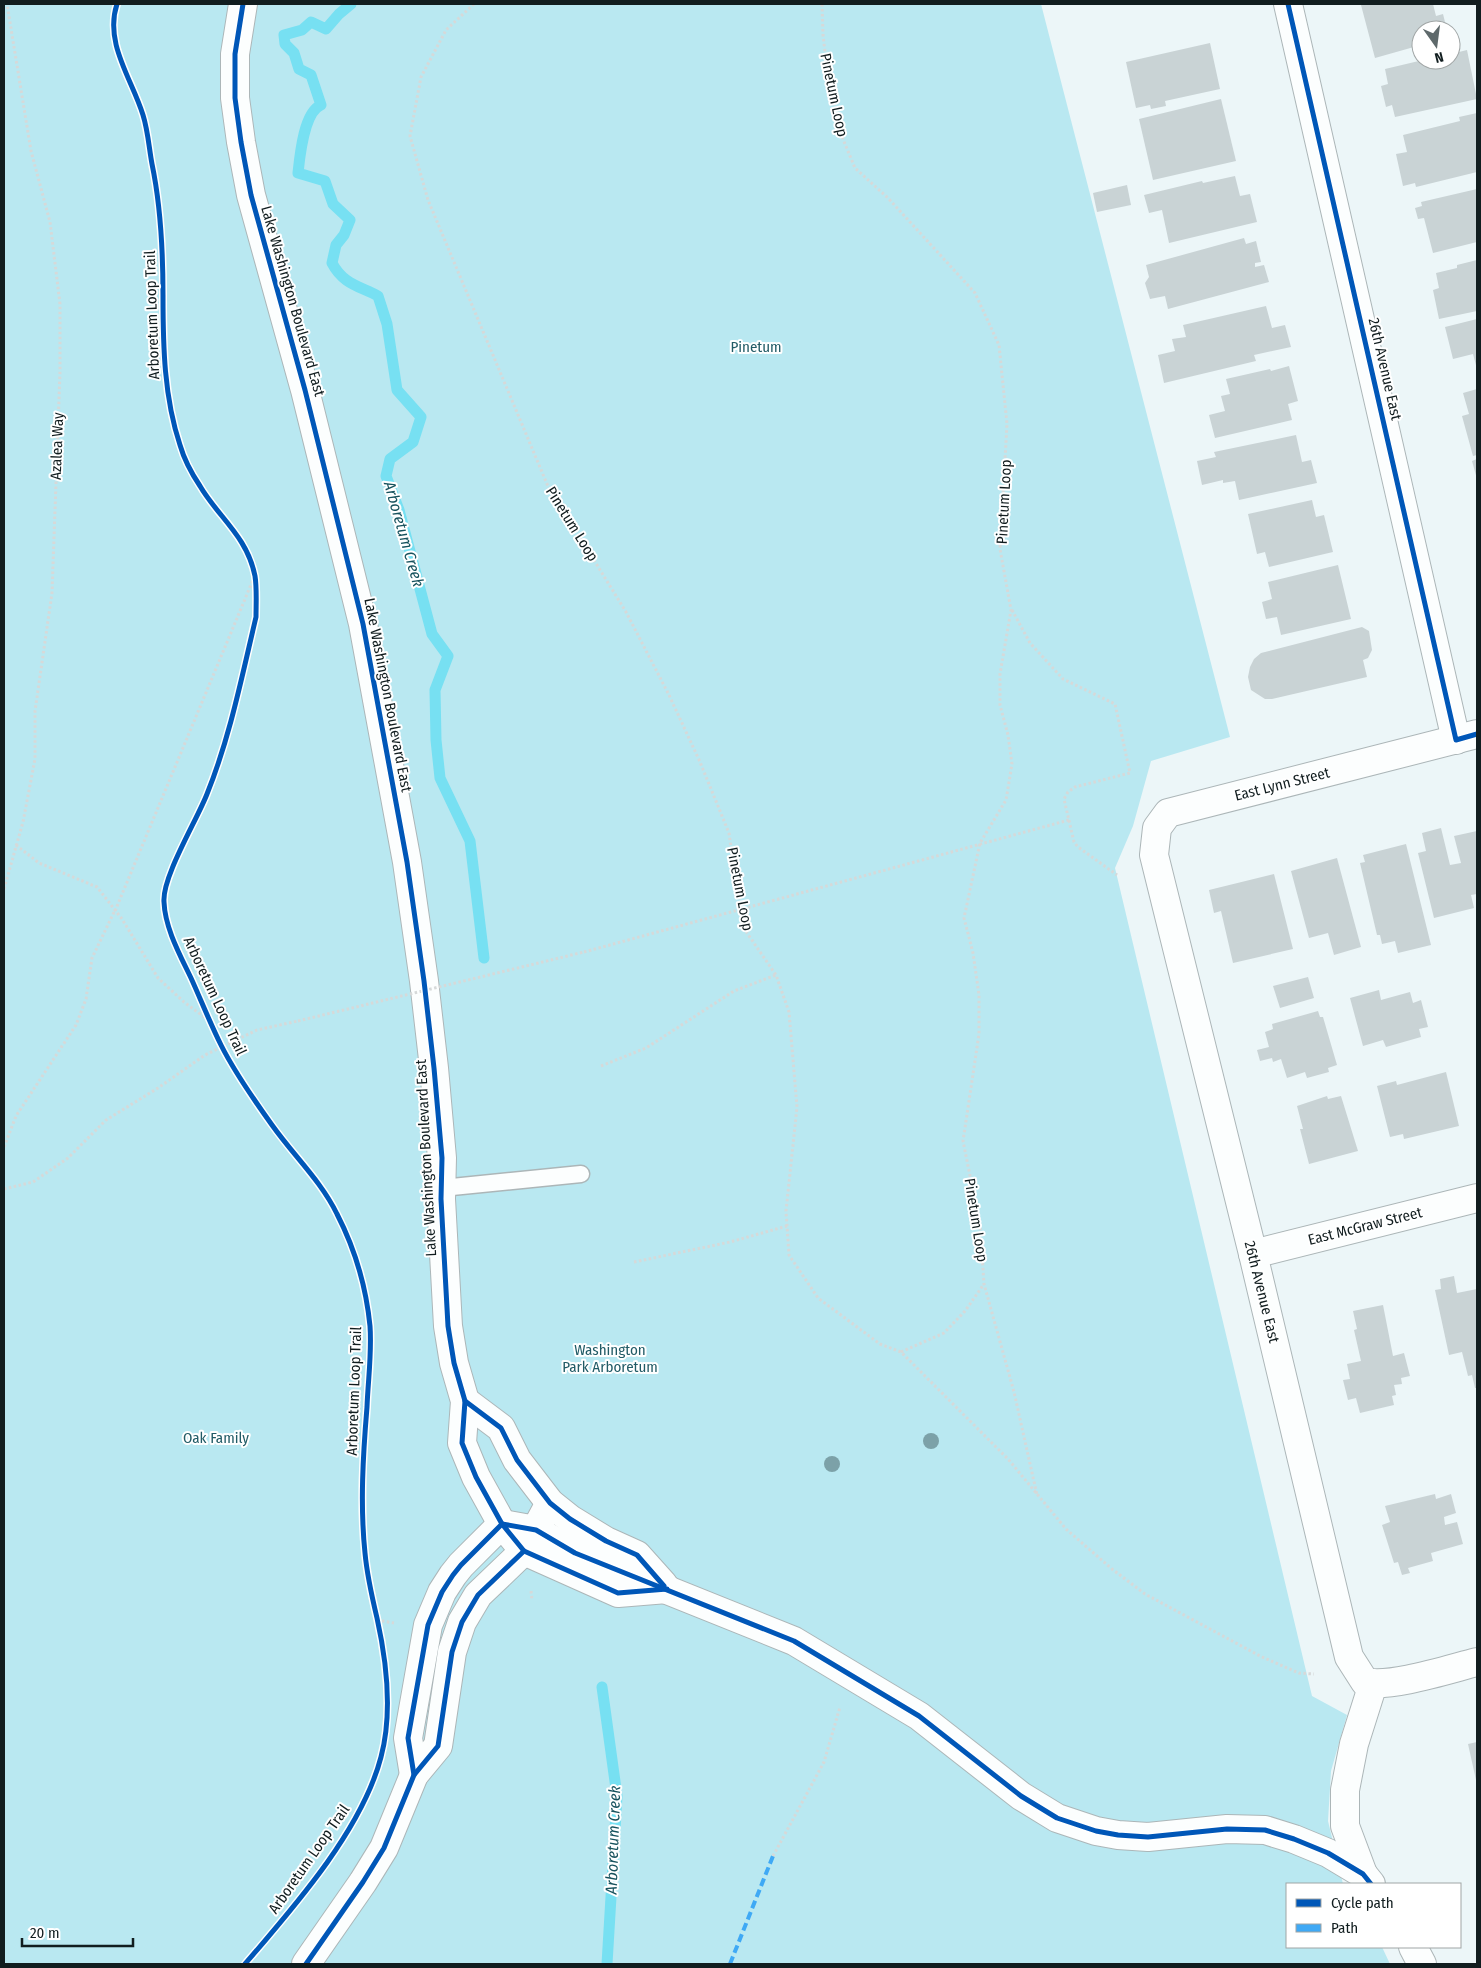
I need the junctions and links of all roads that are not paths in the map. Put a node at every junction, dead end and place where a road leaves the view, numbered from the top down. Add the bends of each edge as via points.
1 (243, 4) edge
2 (1288, 4) edge
3 (1467, 737) edge
4 (1162, 892) joint
5 (581, 1174) dead end
6 (442, 1188) junction
7 (1477, 1198) edge
8 (1253, 1254) junction
9 (465, 1401) junction
10 (550, 1503) junction
11 (502, 1524) junction
12 (530, 1541) junction
13 (667, 1588) junction
14 (1477, 1662) edge
15 (1382, 1683) junction
16 (414, 1775) junction
17 (1367, 1879) edge
18 (1414, 1948) edge
19 (306, 1964) edge
20 (1422, 1964) edge

1 - 6 street, Lake Washington Boulevard East via 235,54 235,98 241,142 251,195 306,390 363,624 407,862 424,981 440,1131
2 - 3 street, 26th Avenue East
3 - 4 street, East Lynn Street via 1168,813 1156,828 1154,855
4 - 8 street, 26th Avenue East
5 - 6 lane
6 - 9 street, Lake Washington Boulevard East via 448,1326
7 - 8 street, East McGraw Street
8 - 15 street, 26th Avenue East via 1349,1657 1365,1682
9 - 10 street, Lake Washington Boulevard East via 501,1428 517,1460
9 - 11 street, Lake Washington Boulevard East via 462,1442 476,1477
10 - 12 street
10 - 13 street, Lake Washington Boulevard East via 606,1541 637,1555
11 - 12 street, Lake Washington Boulevard East
11 - 16 street via 453,1575 428,1625 408,1738
12 - 13 street, Lake Washington Boulevard East via 618,1593
12 - 16 street via 478,1595 462,1622 452,1652 438,1746
13 - 17 street, Lake Washington Boulevard East via 794,1641 919,1716 1021,1796 1056,1818 1118,1835 1148,1837 1227,1829 1264,1830 1328,1852
14 - 15 street
15 - 17 street via 1354,1744 1345,1790 1346,1826
16 - 19 street via 384,1848
18 - 20 street

